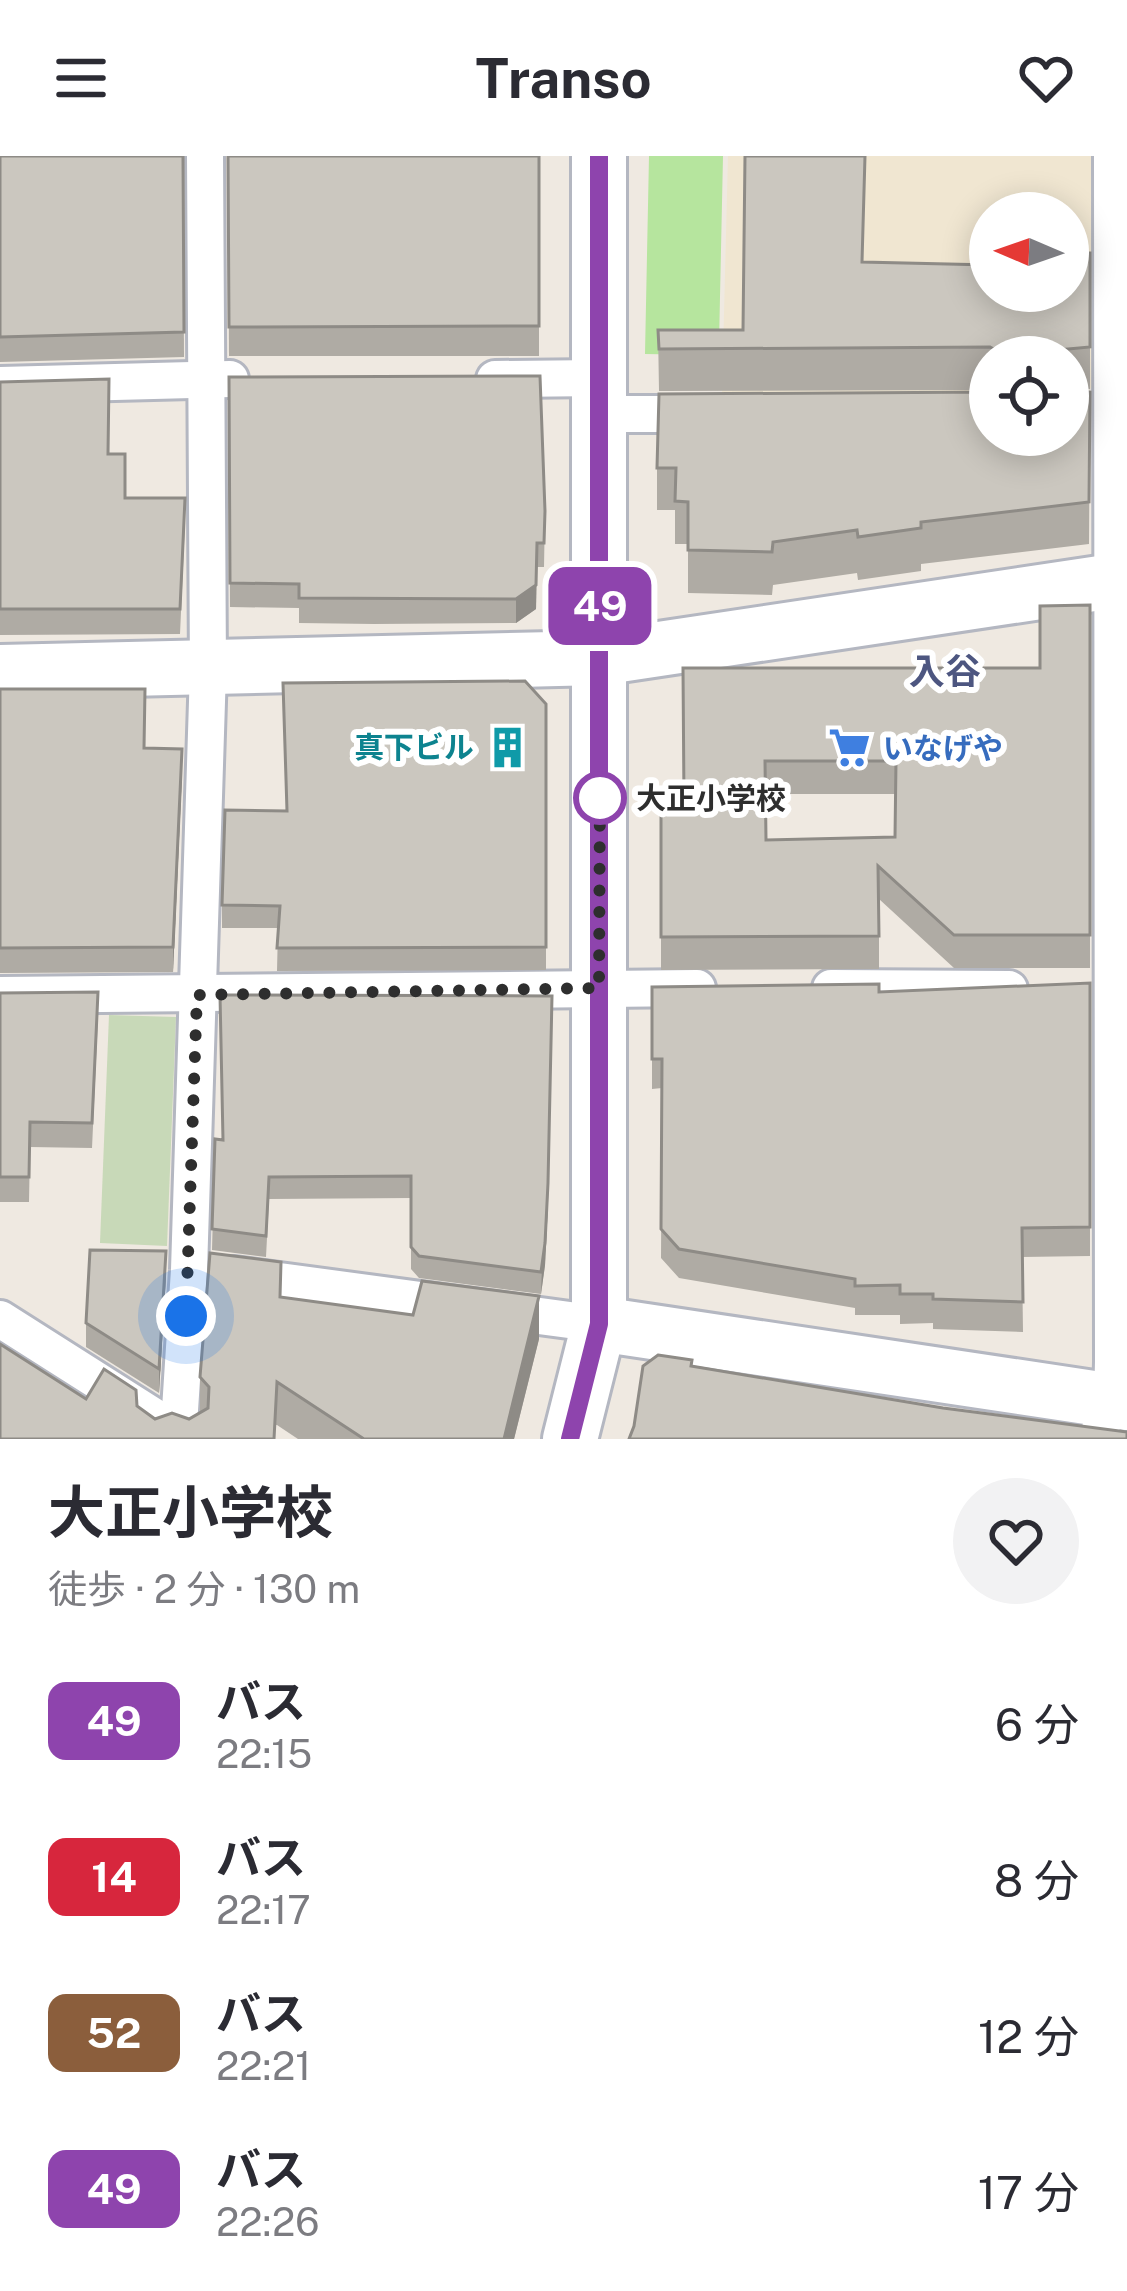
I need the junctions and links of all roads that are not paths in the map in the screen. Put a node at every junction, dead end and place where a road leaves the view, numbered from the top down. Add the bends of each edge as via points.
1 (205, 156) edge
2 (599, 156) edge
3 (1112, 156) edge
4 (205, 379) junction
5 (274, 379) edge
6 (461, 379) edge
7 (0, 386) edge
8 (600, 396) junction
9 (1089, 412) edge
10 (1112, 412) junction
11 (735, 413) edge
12 (1120, 579) edge
13 (599, 658) junction
14 (208, 670) junction
15 (0, 673) edge
16 (599, 988) junction
17 (728, 988) edge
18 (796, 988) edge
19 (1121, 990) edge
20 (0, 994) edge
21 (197, 995) junction
22 (189, 1270) junction
23 (0, 1319) edge
24 (599, 1324) junction
25 (1112, 1415) edge
26 (171, 1434) edge
27 (570, 1439) edge

1 - 4 street
2 - 8 street
3 - 10 street
4 - 5 street
4 - 7 street
4 - 14 street
6 - 8 street
8 - 11 street
8 - 13 street
9 - 10 street
10 - 12 street
12 - 13 street
12 - 19 street
13 - 14 street
13 - 16 street
14 - 15 street
14 - 21 street
16 - 17 street
16 - 21 street
16 - 24 street
18 - 19 street
19 - 25 street
20 - 21 street
21 - 22 street
22 - 24 street
22 - 26 street via 180,1410
23 - 26 street
24 - 25 street
24 - 27 street

